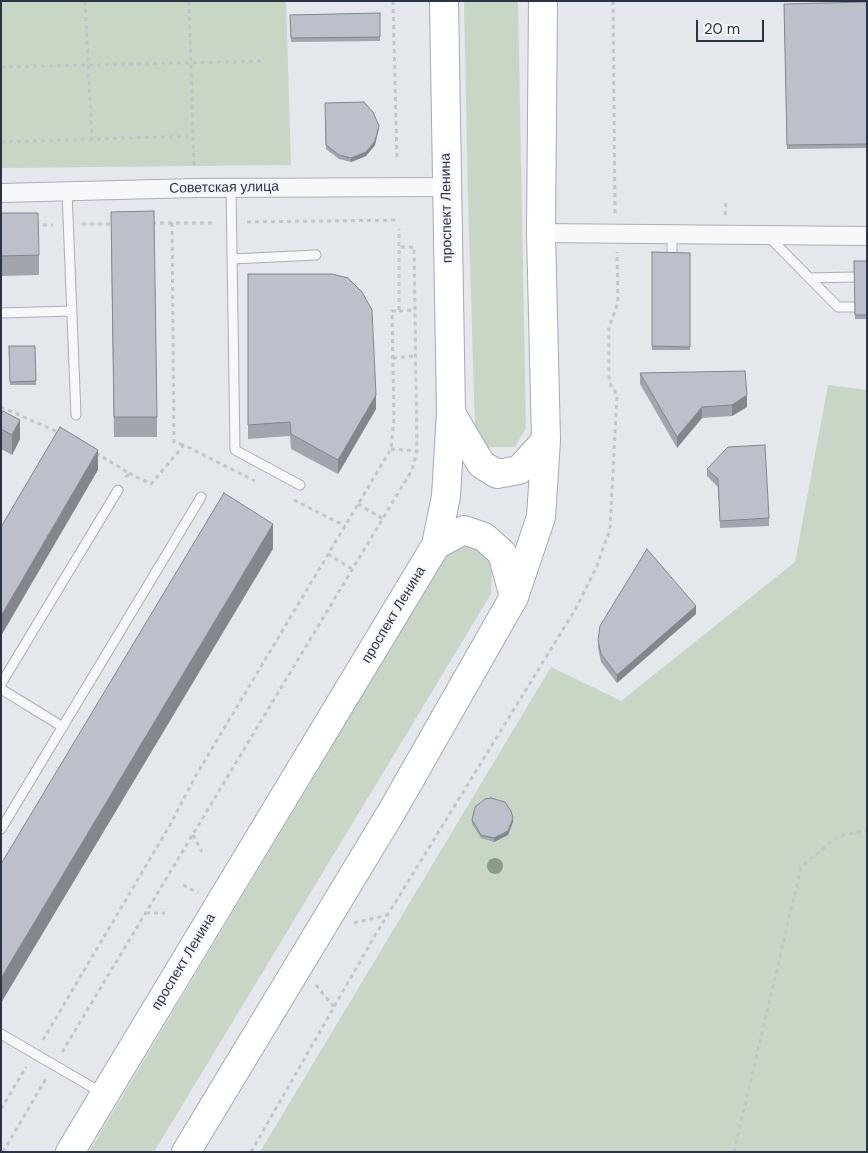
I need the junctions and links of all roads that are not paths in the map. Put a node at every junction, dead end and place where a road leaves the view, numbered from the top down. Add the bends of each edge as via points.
1 (444, 1) edge
2 (543, 1) edge
3 (231, 187) junction
4 (447, 187) junction
5 (67, 192) junction
6 (1, 193) edge
7 (541, 233) junction
8 (672, 235) junction
9 (768, 235) junction
10 (867, 236) edge
11 (316, 256) dead end
12 (672, 257) edge
13 (232, 259) junction
14 (854, 277) edge
15 (810, 278) junction
16 (854, 307) edge
17 (72, 311) junction
18 (1, 313) edge
19 (451, 413) junction
20 (76, 415) road end
21 (546, 440) junction
22 (300, 485) dead end
23 (118, 490) road end
24 (201, 497) dead end
25 (436, 545) junction
26 (514, 597) junction
27 (1, 684) edge
28 (1, 690) edge
29 (63, 727) junction
30 (1, 829) edge
31 (1, 1034) edge
32 (104, 1094) junction
33 (70, 1152) edge
34 (186, 1152) edge

1 - 4 main road, проспект Ленина
2 - 7 main road
3 - 4 street, Советская улица
3 - 5 street, Советская улица
3 - 13 lane
4 - 19 main road, проспект Ленина
5 - 6 street, Советская улица
5 - 17 lane
7 - 8 street
7 - 21 main road
8 - 9 street
8 - 12 lane
9 - 10 street
9 - 15 lane
11 - 13 lane
13 - 22 lane via 235,450
14 - 15 lane
15 - 16 lane via 838,307
17 - 18 lane
17 - 20 lane
19 - 21 main road via 481,464 497,474 519,470
19 - 25 main road, проспект Ленина via 446,496
21 - 26 main road via 541,517
23 - 27 lane
24 - 29 lane
25 - 26 main road via 464,530 484,537 502,554
25 - 32 main road, проспект Ленина
26 - 34 main road via 392,811
28 - 29 lane
29 - 30 lane
31 - 32 lane
32 - 33 main road, проспект Ленина

